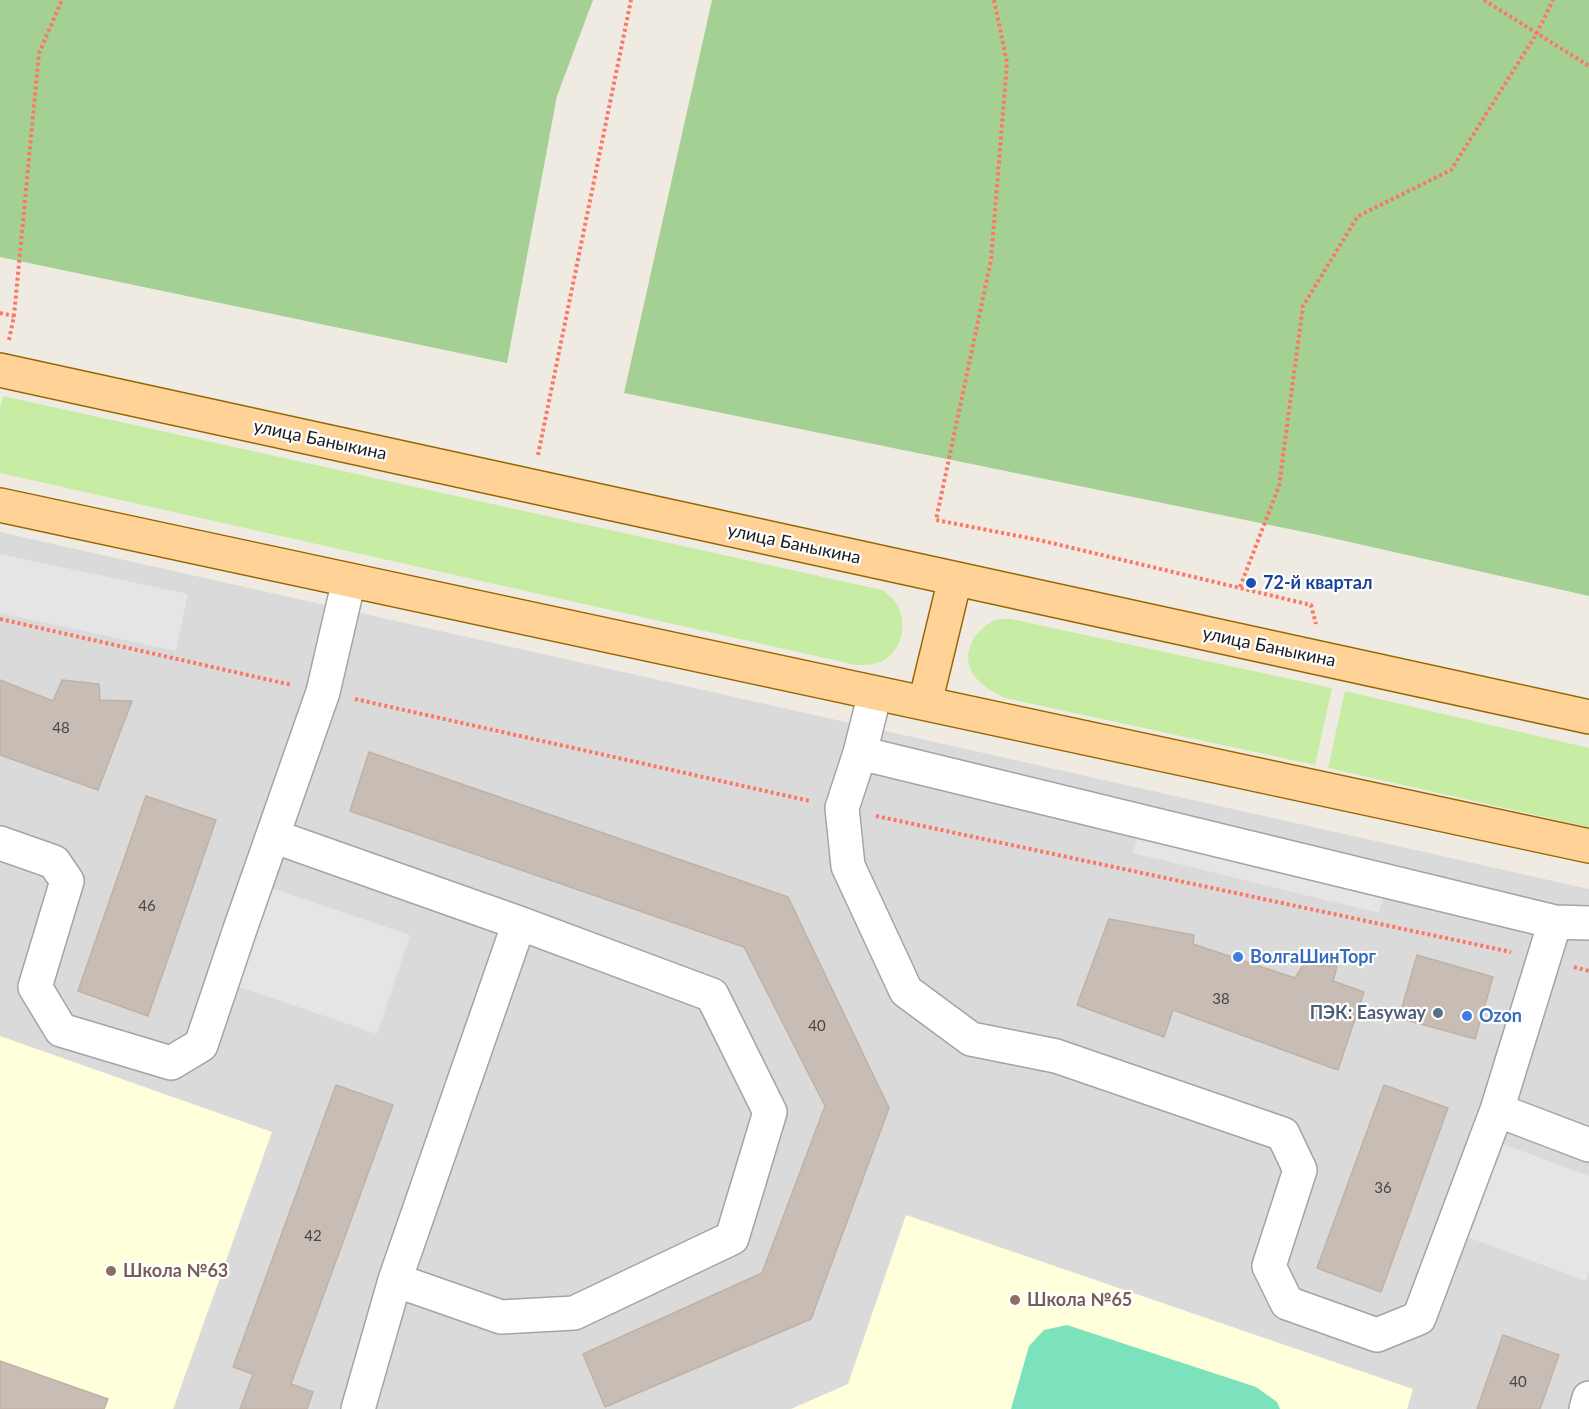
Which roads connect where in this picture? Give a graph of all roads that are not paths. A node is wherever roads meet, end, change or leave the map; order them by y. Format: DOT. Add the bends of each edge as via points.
graph roads {
  1 [pos="0,370"];
  2 [pos="0,505"];
  3 [pos="955,579"];
  4 [pos="349,580"];
  5 [pos="875,693"];
  6 [pos="925,703"];
  7 [pos="1589,717"];
  8 [pos="860,753"];
  9 [pos="273,836"];
  10 [pos="0,843"];
  11 [pos="1589,846"];
  12 [pos="1555,922"];
  13 [pos="519,923"];
  14 [pos="1589,923"];
  15 [pos="1497,1110"];
  16 [pos="1589,1145"];
  17 [pos="395,1280"];
  18 [pos="1589,1398"];
  19 [pos="358,1409"];
  20 [pos="1586,1409"];
  1 -- 3 [label="main road, улица Баныкина"];
  2 -- 4 [label="main road"];
  3 -- 6 [label="main road"];
  3 -- 7 [label="main road, улица Баныкина"];
  4 -- 5 [label="main road"];
  4 -- 9 [label="lane" via="322,692"];
  5 -- 6 [label="main road"];
  5 -- 8 [label="lane"];
  6 -- 11 [label="main road"];
  8 -- 12 [label="lane"];
  8 -- 15 [label="lane" via="842,808 848,866 906,991 971,1039 1056,1056 1283,1134 1300,1170 1269,1266 1287,1303 1377,1335 1419,1318"];
  9 -- 10 [label="lane" via="201,1046 171,1063 61,1030 35,987 67,881 54,862"];
  9 -- 13 [label="lane"];
  12 -- 14 [label="lane"];
  12 -- 15 [label="lane"];
  13 -- 17 [label="lane"];
  13 -- 17 [label="lane" via="712,996 770,1112 732,1238 574,1313 501,1317"];
  15 -- 16 [label="lane"];
  17 -- 19 [label="lane"];
  18 -- 20 [label="lane"];
}
